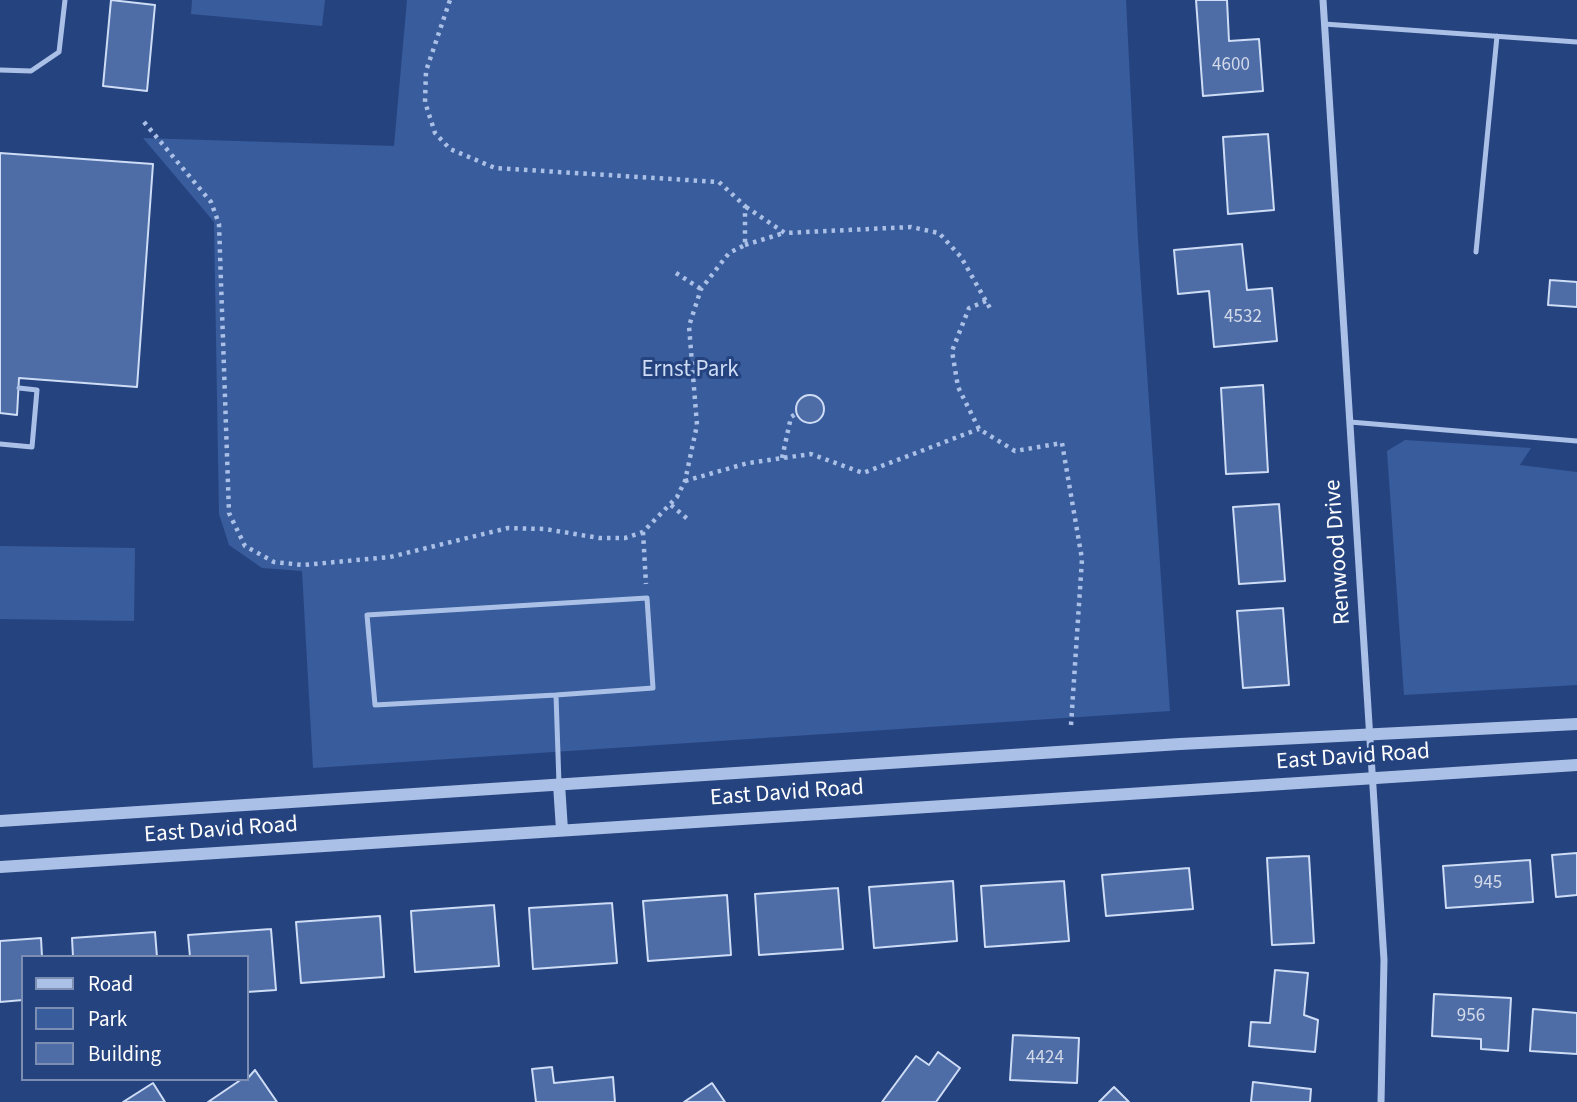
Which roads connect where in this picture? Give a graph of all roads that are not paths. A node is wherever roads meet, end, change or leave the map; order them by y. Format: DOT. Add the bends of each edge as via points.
graph roads {
  1 [pos="65,0"];
  2 [pos="1323,0"];
  3 [pos="1324,24"];
  4 [pos="1497,36"];
  5 [pos="1577,42"];
  6 [pos="0,70"];
  7 [pos="1476,252"];
  8 [pos="19,388"];
  9 [pos="1350,422"];
  10 [pos="1577,441"];
  11 [pos="0,444"];
  12 [pos="556,695"];
  13 [pos="1577,724"];
  14 [pos="1369,735"];
  15 [pos="1577,765"];
  16 [pos="1371,778"];
  17 [pos="559,784"];
  18 [pos="0,821"];
  19 [pos="562,830"];
  20 [pos="0,867"];
  21 [pos="1381,1102"];
  1 -- 6 [label="lane" via="59,52 31,71"];
  2 -- 3 [label="street, Renwood Drive"];
  3 -- 4 [label="lane"];
  3 -- 9 [label="street, Renwood Drive"];
  4 -- 5 [label="lane"];
  4 -- 7 [label="lane"];
  8 -- 11 [label="lane" via="37,390 32,447"];
  9 -- 10 [label="lane"];
  9 -- 14 [label="street, Renwood Drive"];
  12 -- 12 [label="lane" via="375,705 367,615 647,598 653,688"];
  12 -- 17 [label="lane"];
  13 -- 14 [label="street, East David Road"];
  14 -- 16 [label="street, Renwood Drive"];
  14 -- 17 [label="street, East David Road"];
  15 -- 16 [label="street, East David Road"];
  16 -- 19 [label="street, East David Road"];
  16 -- 21 [label="street, Renwood Drive" via="1384,960"];
  17 -- 18 [label="street, East David Road"];
  17 -- 19 [label="street"];
  19 -- 20 [label="street, East David Road"];
}
